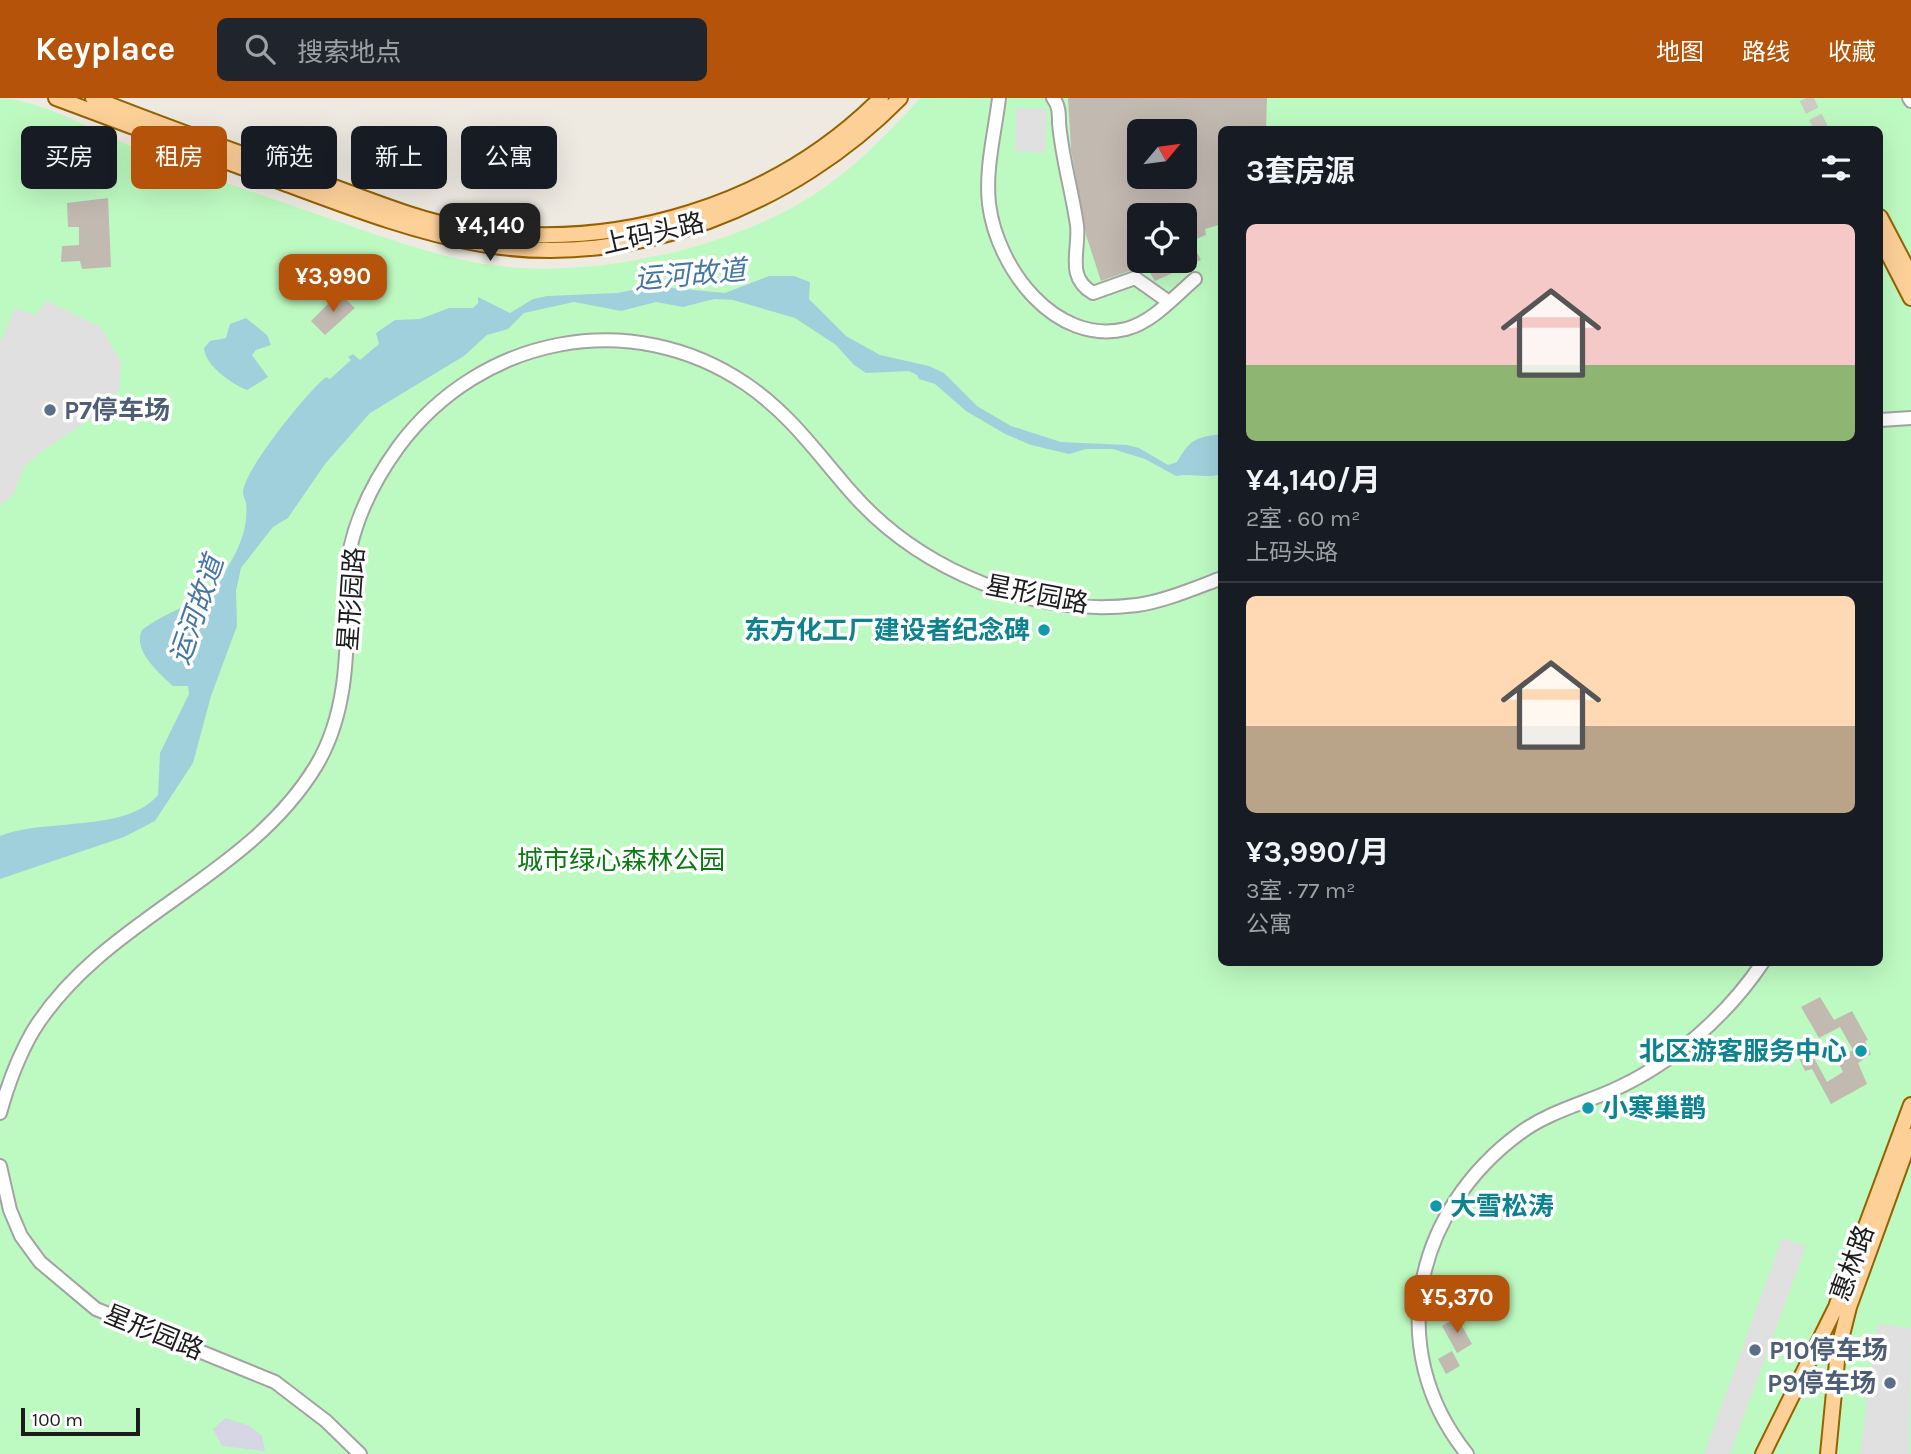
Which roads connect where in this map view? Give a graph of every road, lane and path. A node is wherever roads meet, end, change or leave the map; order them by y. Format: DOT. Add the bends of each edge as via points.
graph roads {
  1 [pos="56,98"];
  2 [pos="93,98"];
  3 [pos="881,98"];
  4 [pos="900,98"];
  5 [pos="999,98"];
  6 [pos="1053,98"];
  7 [pos="419,224"];
  8 [pos="1883,224"];
  9 [pos="508,240"];
  10 [pos="1883,242"];
  11 [pos="1906,274"];
  12 [pos="1195,279"];
  13 [pos="1911,298"];
  14 [pos="1169,302"];
  15 [pos="1911,418"];
  16 [pos="1883,420"];
  17 [pos="1218,579"];
  18 [pos="1760,966"];
  19 [pos="1911,1105"];
  20 [pos="0,1113"];
  21 [pos="1911,1136"];
  22 [pos="0,1166"];
  23 [pos="360,1454"];
  24 [pos="1466,1454"];
  25 [pos="1763,1454"];
  26 [pos="1828,1454"];
  1 -- 7 [label="main road, 上码头路"];
  2 -- 7 [label="main road, 上码头路"];
  3 -- 9 [label="main road, 上码头路" via="787,171 719,204 597,232"];
  4 -- 9 [label="main road, 上码头路" via="834,156 796,182 692,227 610,245"];
  5 -- 14 [label="street" via="989,204 996,237 1032,294 1076,327 1102,333 1129,328"];
  6 -- 14 [label="street" via="1077,227 1074,269 1082,287 1093,293 1135,278"];
  7 -- 9 [label="main road, 上码头路" via="467,228"];
  8 -- 11 [label="main road"];
  10 -- 11 [label="main road"];
  11 -- 13 [label="main road"];
  12 -- 14 [label="street"];
  15 -- 16 [label="street"];
  17 -- 20 [label="street, 星形园路" via="1140,605 1113,606 1029,598 970,580 909,546 852,494 790,419 719,368 663,348 599,339 512,358 449,392 399,446 368,496 350,551 346,659 338,718 317,764 288,806 251,844 98,958 59,998 34,1029 16,1064"];
  18 -- 24 [label="street" via="1739,998 1660,1065 1523,1131 1479,1168 1460,1192 1427,1254 1417,1314 1429,1382"];
  19 -- 25 [label="main road, 惠林路" via="1836,1307"];
  21 -- 26 [label="main road, 惠林路" via="1849,1307 1838,1351"];
  22 -- 23 [label="street, 星形园路" via="9,1210 21,1236 40,1262 96,1309 275,1382"];
}
